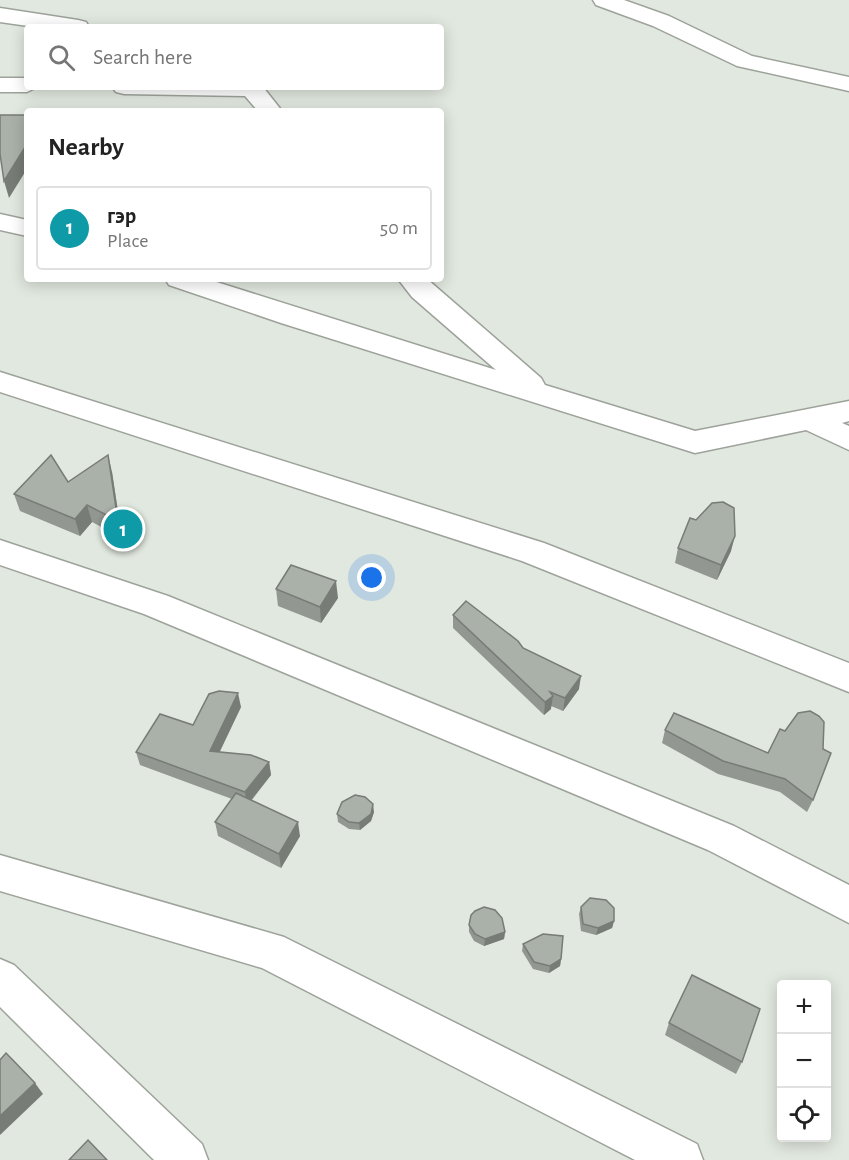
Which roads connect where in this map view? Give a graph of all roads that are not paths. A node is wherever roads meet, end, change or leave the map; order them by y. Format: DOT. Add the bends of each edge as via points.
graph roads {
  1 [pos="604,0"];
  2 [pos="0,15"];
  3 [pos="58,24"];
  4 [pos="849,84"];
  5 [pos="0,85"];
  6 [pos="24,85"];
  7 [pos="251,90"];
  8 [pos="267,108"];
  9 [pos="0,222"];
  10 [pos="24,227"];
  11 [pos="187,282"];
  12 [pos="414,282"];
  13 [pos="0,382"];
  14 [pos="541,394"];
  15 [pos="849,411"];
  16 [pos="809,419"];
  17 [pos="849,439"];
  18 [pos="0,552"];
  19 [pos="849,678"];
  20 [pos="0,873"];
  21 [pos="849,905"];
  22 [pos="0,979"];
  23 [pos="186,1160"];
  24 [pos="681,1160"];
  1 -- 4 [label="street" via="661,21 746,61"];
  2 -- 3 [label="street"];
  5 -- 6 [label="street"];
  7 -- 8 [label="street"];
  9 -- 10 [label="street"];
  11 -- 14 [label="street"];
  12 -- 14 [label="street"];
  13 -- 19 [label="street" via="533,552"];
  14 -- 16 [label="street" via="695,442"];
  15 -- 16 [label="street"];
  16 -- 17 [label="street"];
  18 -- 21 [label="street" via="156,605 721,838"];
  20 -- 24 [label="street" via="270,951"];
  22 -- 23 [label="street"];
}
